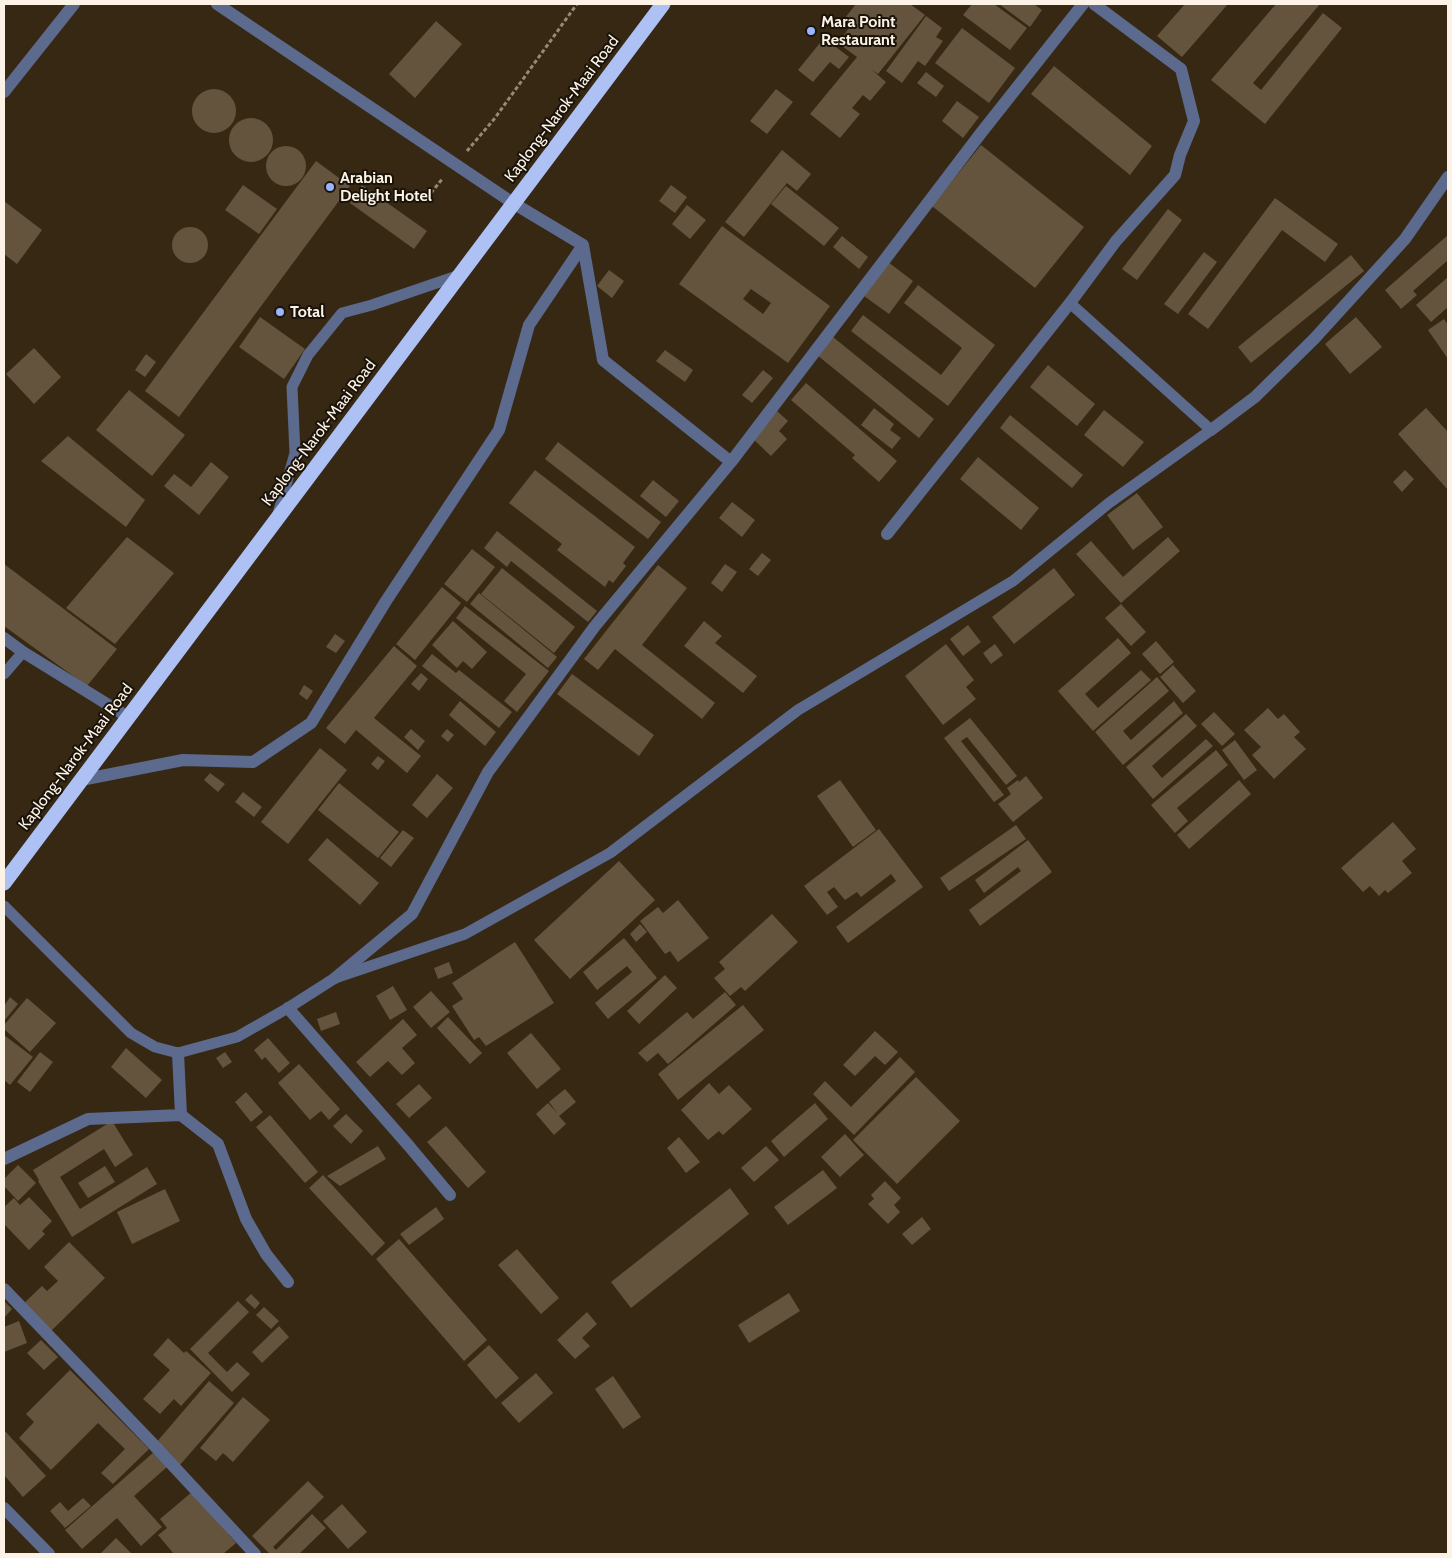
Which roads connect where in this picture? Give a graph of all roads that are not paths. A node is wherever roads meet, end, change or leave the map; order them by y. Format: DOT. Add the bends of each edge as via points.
graph roads {
  1 [pos="74,4"];
  2 [pos="217,4"];
  3 [pos="663,4"];
  4 [pos="1083,4"];
  5 [pos="1094,4"];
  6 [pos="4,92"];
  7 [pos="1448,177"];
  8 [pos="513,203"];
  9 [pos="584,245"];
  10 [pos="460,275"];
  11 [pos="1070,303"];
  12 [pos="1211,430"];
  13 [pos="731,462"];
  14 [pos="277,518"];
  15 [pos="887,534"];
  16 [pos="4,638"];
  17 [pos="23,652"];
  18 [pos="4,674"];
  19 [pos="128,717"];
  20 [pos="81,780"];
  21 [pos="4,883"];
  22 [pos="4,906"];
  23 [pos="335,978"];
  24 [pos="288,1008"];
  25 [pos="178,1053"];
  26 [pos="181,1115"];
  27 [pos="4,1159"];
  28 [pos="450,1196"];
  29 [pos="288,1282"];
  30 [pos="4,1289"];
  31 [pos="4,1508"];
  32 [pos="49,1554"];
  33 [pos="255,1554"];
  1 -- 6 [label="street"];
  2 -- 8 [label="street"];
  3 -- 8 [label="highway, Kaplong-Narok-Maai Road"];
  4 -- 13 [label="street" via="975,140"];
  5 -- 11 [label="street" via="1181,69 1194,121 1175,175 1116,242"];
  7 -- 12 [label="street" via="1405,239 1314,339 1255,397"];
  8 -- 9 [label="street"];
  8 -- 10 [label="highway, Kaplong-Narok-Maai Road"];
  9 -- 13 [label="street" via="602,360"];
  9 -- 20 [label="street" via="529,325 499,430 386,601 311,723 252,762 183,760"];
  10 -- 14 [label="highway, Kaplong-Narok-Maai Road"];
  10 -- 14 [label="lane" via="342,313 308,355 292,387 295,453"];
  11 -- 12 [label="lane"];
  11 -- 15 [label="street"];
  12 -- 23 [label="lane" via="1109,502 1013,581 798,710 610,853 465,934"];
  13 -- 23 [label="street" via="595,626 488,772 412,914"];
  14 -- 19 [label="highway, Kaplong-Narok-Maai Road"];
  16 -- 17 [label="street"];
  17 -- 18 [label="lane"];
  17 -- 19 [label="street"];
  19 -- 20 [label="highway, Kaplong-Narok-Maai Road"];
  20 -- 21 [label="highway, Kaplong-Narok-Maai Road"];
  22 -- 25 [label="lane" via="131,1033 155,1047"];
  23 -- 24 [label="lane"];
  24 -- 25 [label="lane" via="237,1037"];
  24 -- 28 [label="street"];
  25 -- 26 [label="street"];
  26 -- 27 [label="street" via="88,1119"];
  26 -- 29 [label="street" via="218,1144 246,1219 266,1254"];
  30 -- 33 [label="street"];
  31 -- 32 [label="street"];
}
